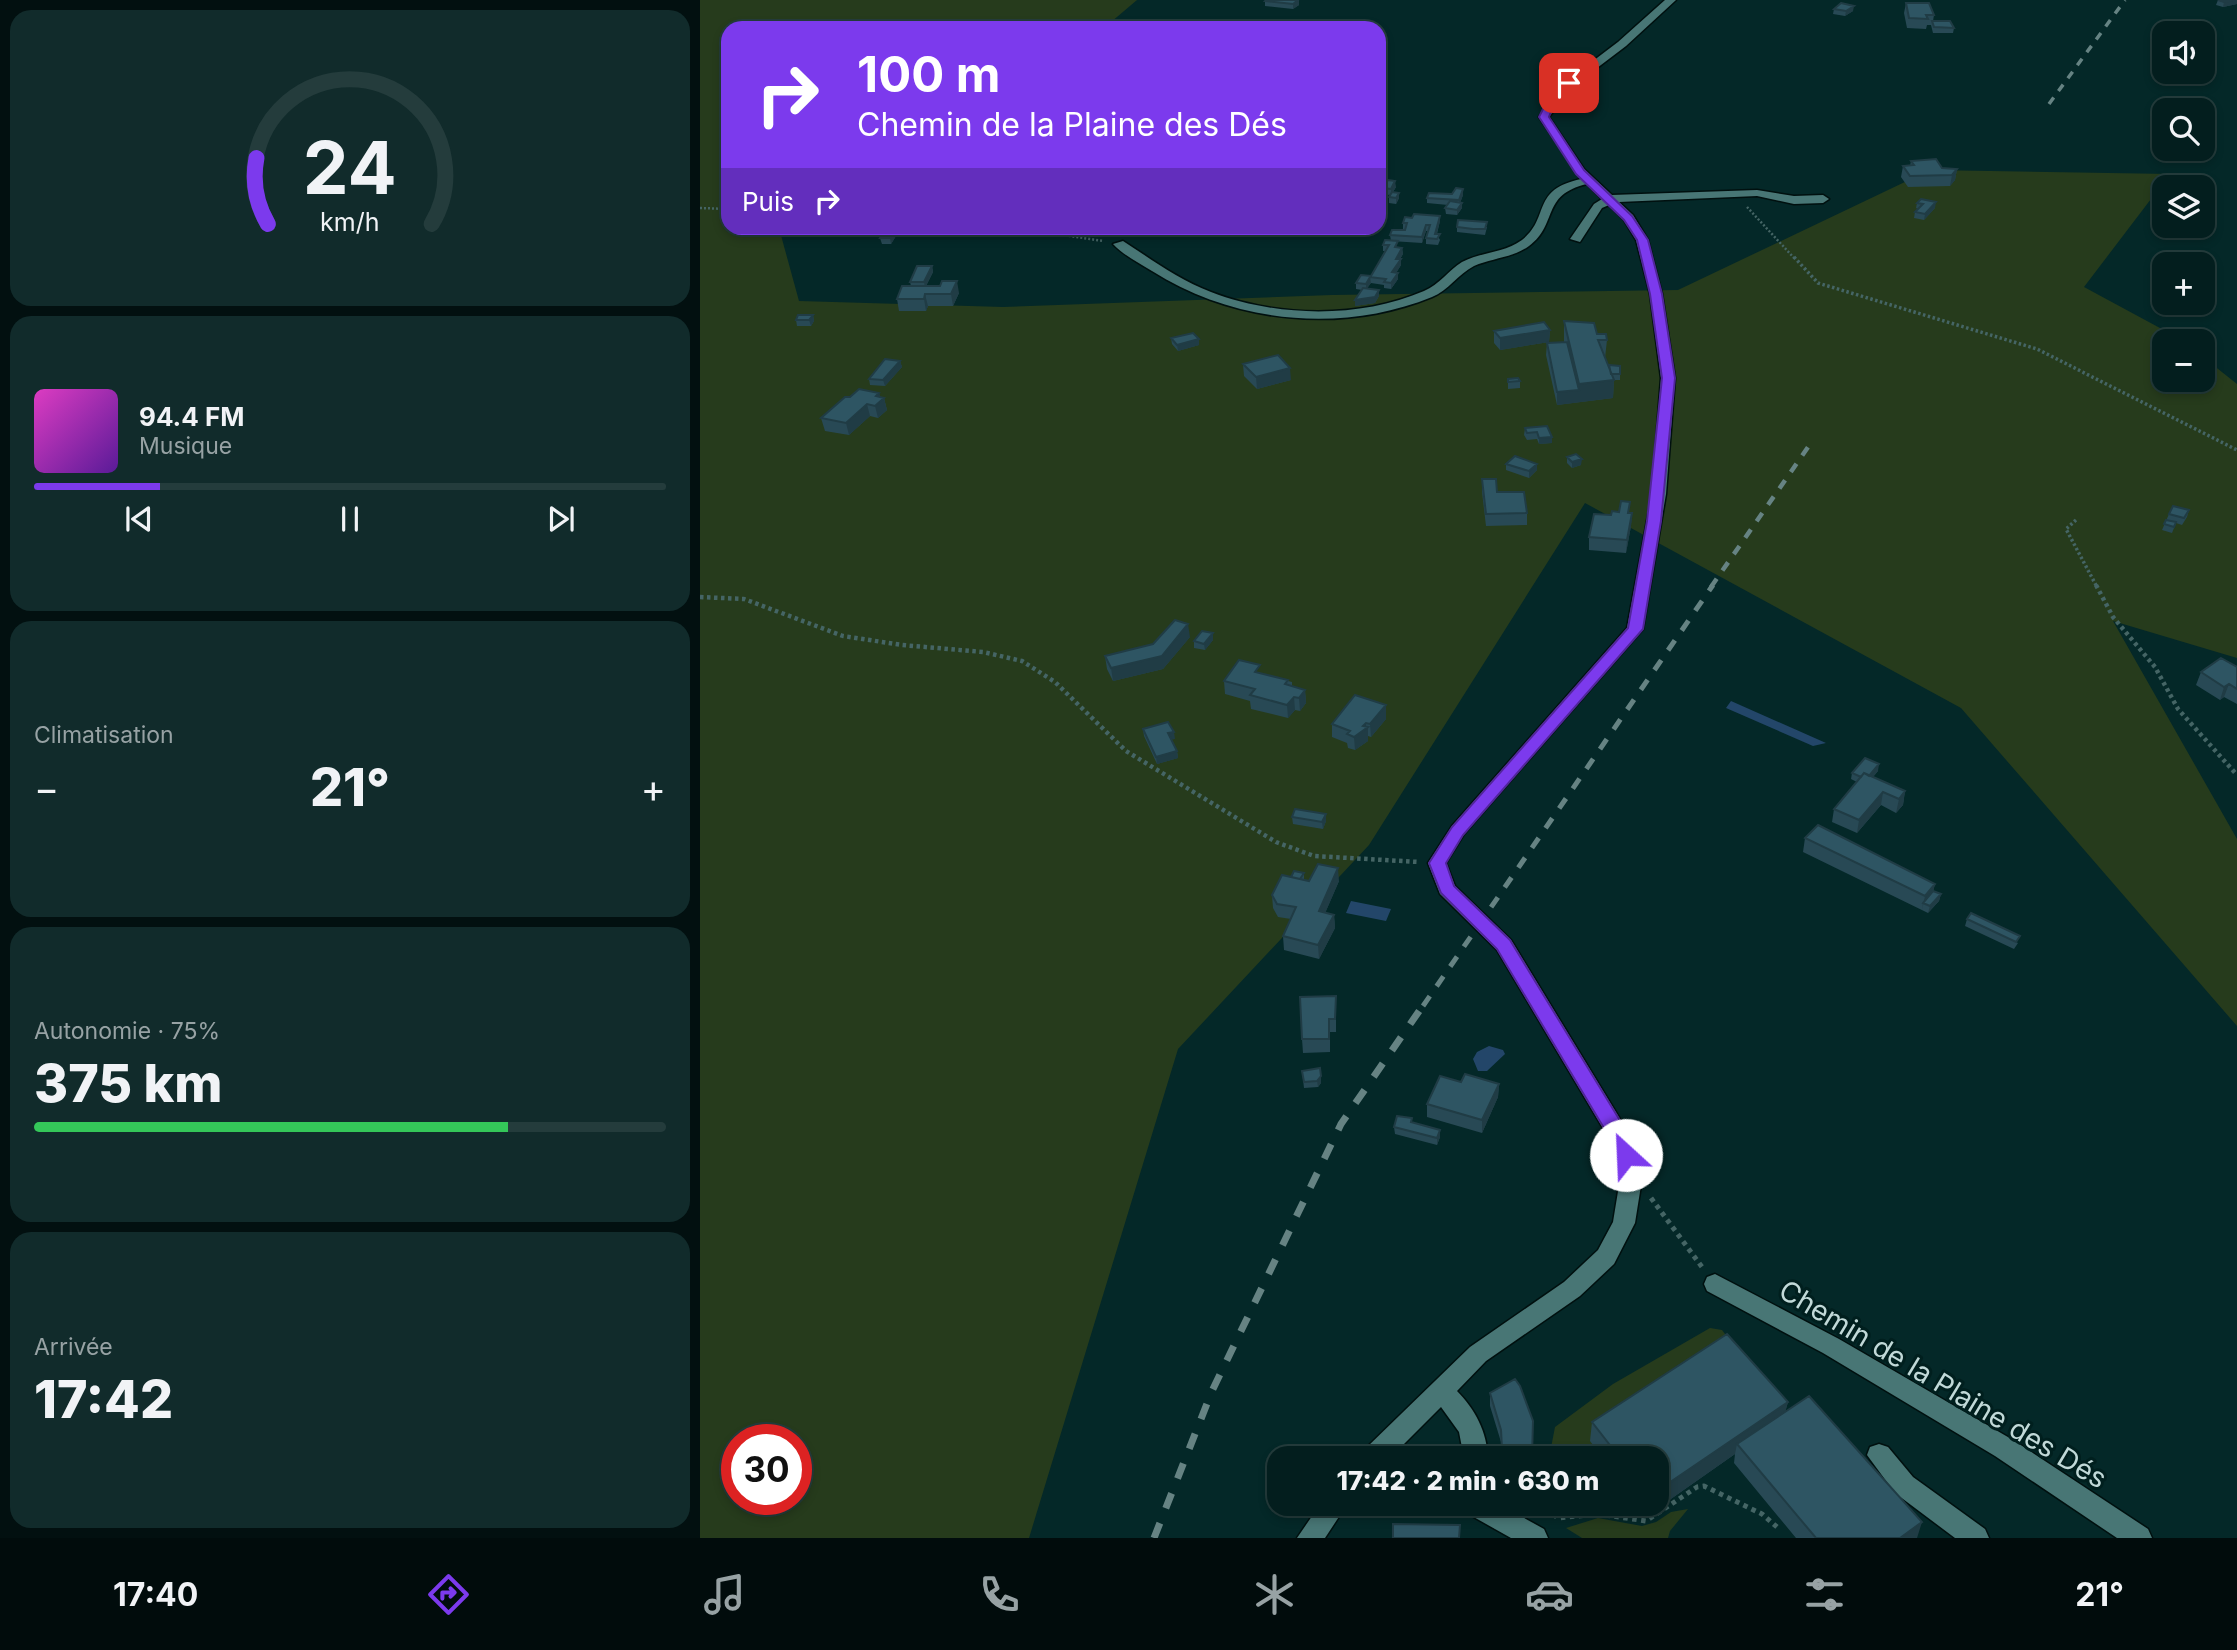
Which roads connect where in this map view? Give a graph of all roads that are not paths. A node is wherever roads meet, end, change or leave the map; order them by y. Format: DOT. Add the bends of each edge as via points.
graph roads {
  1 [pos="1671,0"];
  2 [pos="1590,180"];
  3 [pos="1611,199"];
  4 [pos="1823,200"];
  5 [pos="1576,239"];
  6 [pos="1119,244"];
  7 [pos="1715,1284"];
  8 [pos="1440,1391"];
  9 [pos="1385,1446"];
  10 [pos="1475,1446"];
  11 [pos="1879,1455"];
  12 [pos="1326,1516"];
  13 [pos="1495,1516"];
  14 [pos="1962,1535"];
  15 [pos="1310,1538"];
  16 [pos="1535,1538"];
  17 [pos="2138,1538"];
  1 -- 2 [label="street" via="1551,101 1544,117"];
  2 -- 3 [label="street"];
  2 -- 6 [label="street" via="1555,193 1537,234 1517,248 1468,265 1432,293 1353,312 1296,315 1230,302 1204,294"];
  3 -- 4 [label="street" via="1757,193 1794,201"];
  3 -- 5 [label="street" via="1598,206"];
  3 -- 8 [label="street" via="1642,240 1656,294 1668,378 1658,494 1635,629 1458,831 1437,863 1447,889 1504,945 1620,1138 1632,1173 1624,1223 1606,1257 1572,1289 1479,1353"];
  7 -- 17 [label="street, Chemin de la Plaine des Dés" via="2004,1448"];
  8 -- 9 [label="street"];
  8 -- 10 [label="street" via="1460,1408"];
  11 -- 14 [label="street" via="1904,1485"];
  12 -- 15 [label="street"];
  13 -- 16 [label="street"];
}
